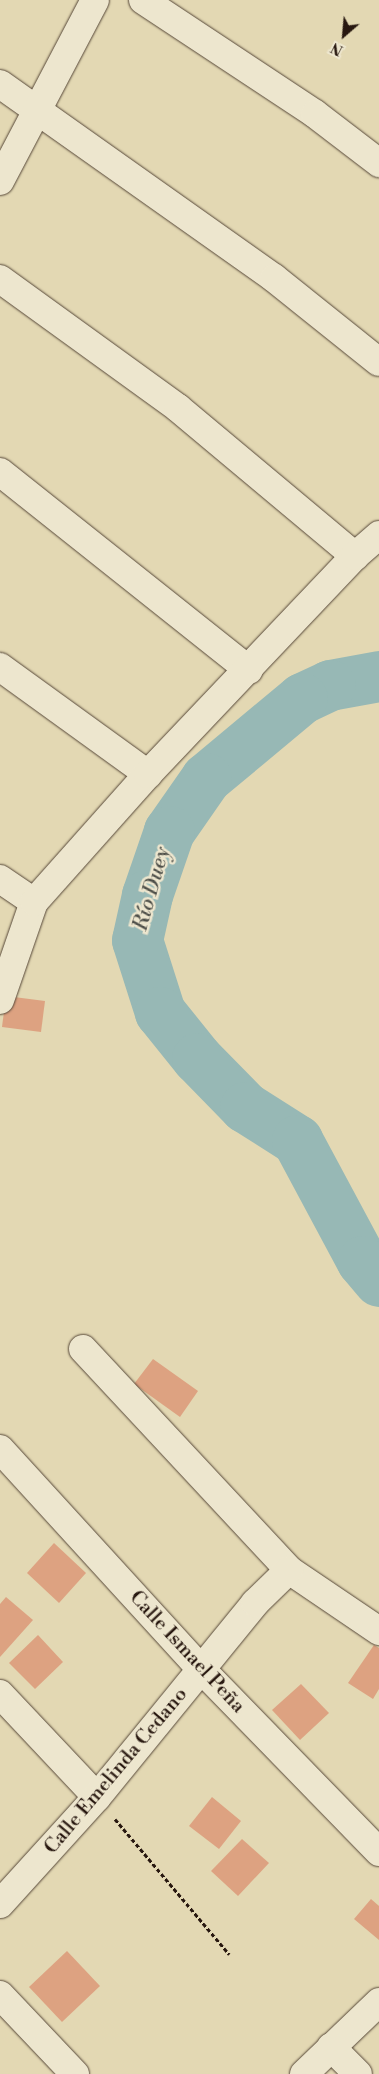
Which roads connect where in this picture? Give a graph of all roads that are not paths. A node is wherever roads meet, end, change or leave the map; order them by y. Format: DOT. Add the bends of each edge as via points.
graph roads {
  1 [pos="95,0"];
  2 [pos="143,0"];
  3 [pos="0,84"];
  4 [pos="37,111"];
  5 [pos="379,163"];
  6 [pos="0,181"];
  7 [pos="0,279"];
  8 [pos="379,362"];
  9 [pos="0,472"];
  10 [pos="379,535"];
  11 [pos="355,556"];
  12 [pos="0,667"];
  13 [pos="249,670"];
  14 [pos="148,774"];
  15 [pos="0,880"];
  16 [pos="34,902"];
  17 [pos="0,1000"];
  18 [pos="83,1349"];
  19 [pos="0,1448"];
  20 [pos="289,1570"];
  21 [pos="379,1631"];
  22 [pos="202,1670"];
  23 [pos="0,1694"];
  24 [pos="97,1797"];
  25 [pos="379,1852"];
  26 [pos="0,1904"];
  27 [pos="0,1995"];
  28 [pos="379,2002"];
  29 [pos="331,2047"];
  30 [pos="75,2074"];
  31 [pos="304,2074"];
  32 [pos="358,2074"];
  1 -- 4 [label="street"];
  2 -- 5 [label="street" via="315,114"];
  3 -- 4 [label="street"];
  4 -- 6 [label="street"];
  4 -- 8 [label="street" via="274,278"];
  7 -- 11 [label="street" via="178,408"];
  9 -- 13 [label="street"];
  10 -- 11 [label="street"];
  11 -- 13 [label="street"];
  12 -- 14 [label="street"];
  13 -- 14 [label="street"];
  14 -- 16 [label="street"];
  15 -- 16 [label="street"];
  16 -- 17 [label="street"];
  18 -- 20 [label="street"];
  19 -- 22 [label="street, Calle Ismael Peña"];
  20 -- 21 [label="street"];
  20 -- 22 [label="street, Calle Emelinda Cedano" via="255,1603"];
  22 -- 24 [label="street, Calle Emelinda Cedano"];
  22 -- 25 [label="street, Calle Ismael Peña"];
  23 -- 24 [label="street"];
  24 -- 26 [label="street, Calle Emelinda Cedano"];
  27 -- 30 [label="street"];
  28 -- 29 [label="street"];
  29 -- 31 [label="street"];
  29 -- 32 [label="street"];
}
